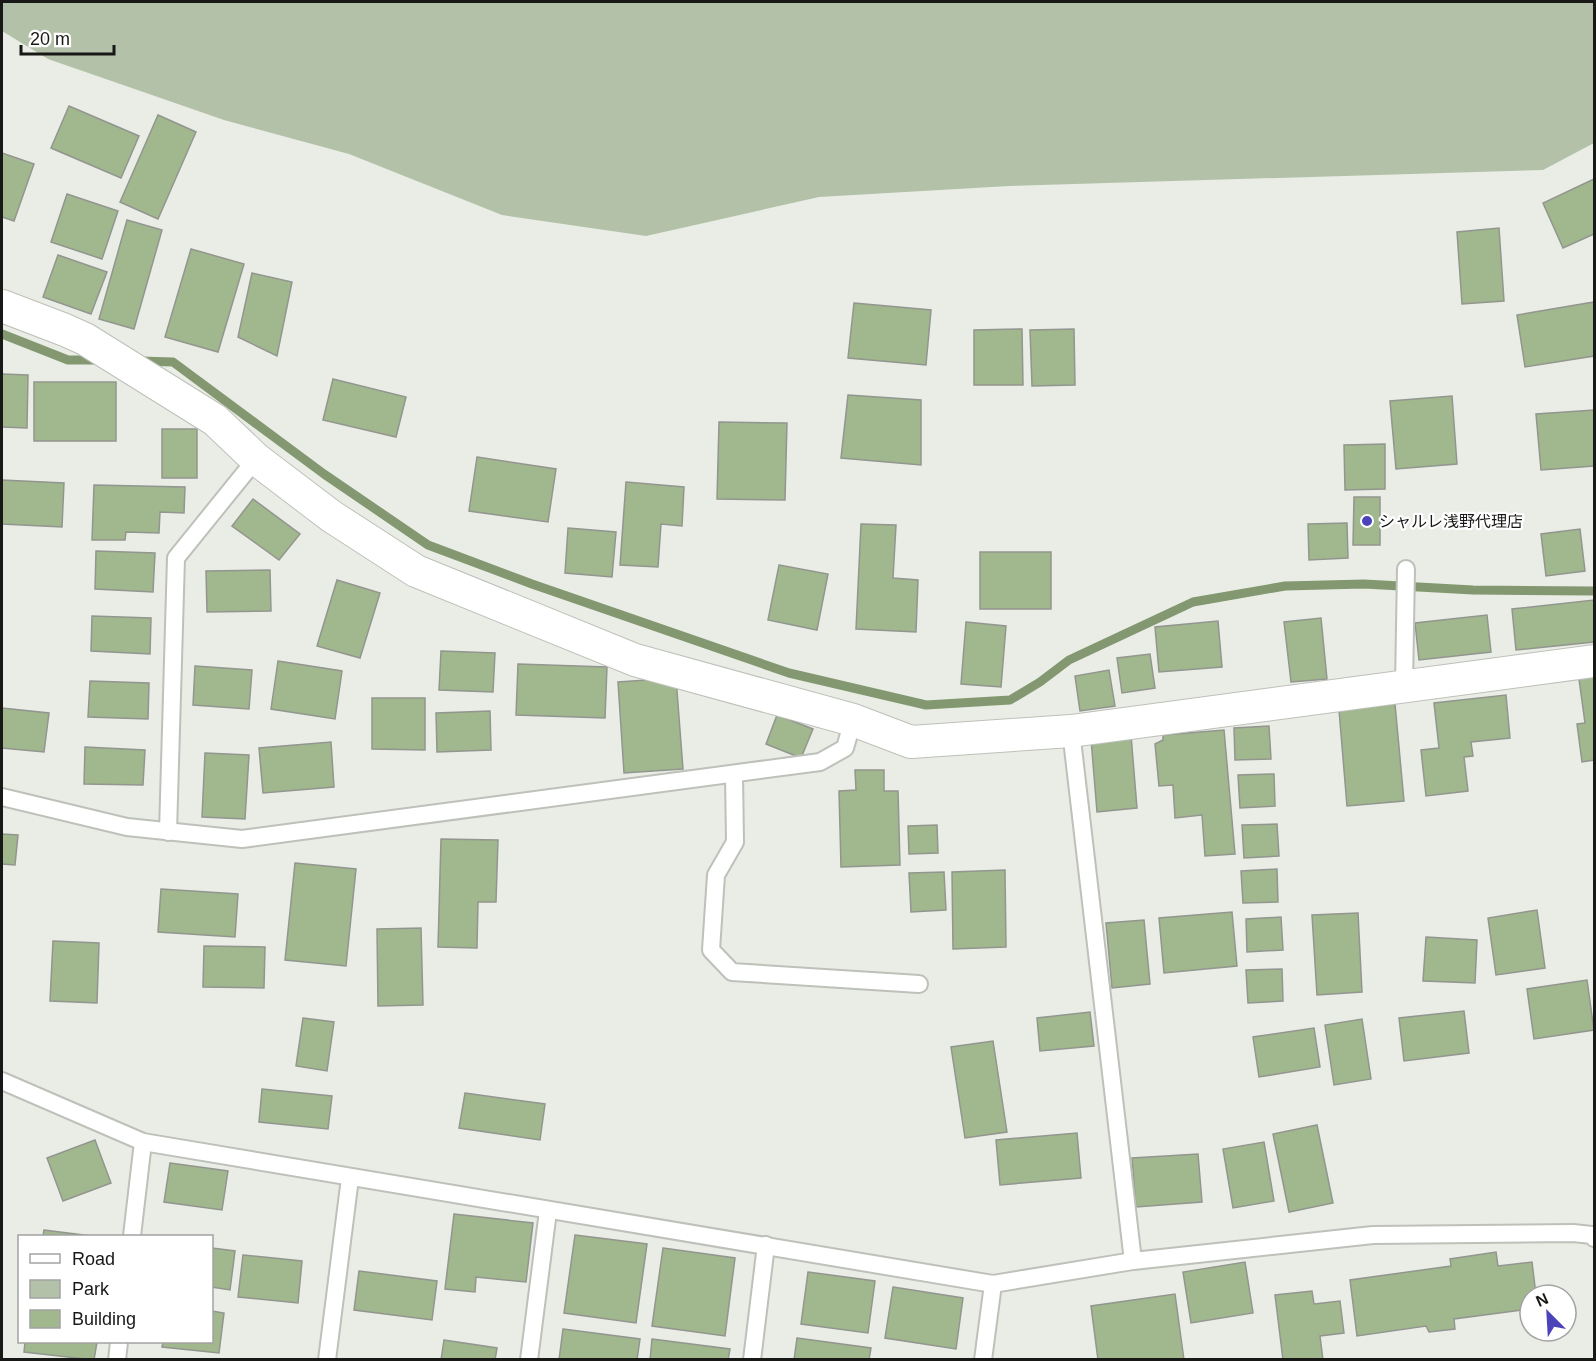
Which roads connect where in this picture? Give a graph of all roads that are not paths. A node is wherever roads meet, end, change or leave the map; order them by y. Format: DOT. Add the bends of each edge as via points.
graph roads {
  1 [pos="2,306"];
  2 [pos="256,459"];
  3 [pos="1406,569"];
  4 [pos="1594,662"];
  5 [pos="1404,685"];
  6 [pos="853,720"];
  7 [pos="1071,730"];
  8 [pos="734,774"];
  9 [pos="2,797"];
  10 [pos="168,832"];
  11 [pos="919,984"];
  12 [pos="2,1081"];
  13 [pos="143,1142"];
  14 [pos="350,1178"];
  15 [pos="548,1211"];
  16 [pos="132,1235"];
  17 [pos="1594,1238"];
  18 [pos="766,1245"];
  19 [pos="1133,1261"];
  20 [pos="993,1284"];
  21 [pos="119,1343"];
  22 [pos="117,1359"];
  23 [pos="327,1359"];
  24 [pos="530,1359"];
  25 [pos="752,1359"];
  26 [pos="983,1359"];
  1 -- 2 [label="street" via="85,339 215,420"];
  2 -- 6 [label="street" via="332,516 416,571 635,660"];
  2 -- 10 [label="lane" via="176,558"];
  3 -- 5 [label="lane"];
  4 -- 5 [label="street"];
  5 -- 7 [label="street"];
  6 -- 7 [label="street" via="911,741"];
  6 -- 8 [label="lane" via="845,748 820,762"];
  7 -- 19 [label="lane"];
  8 -- 10 [label="lane" via="242,839"];
  8 -- 11 [label="lane" via="735,842 716,875 711,950 732,972"];
  9 -- 10 [label="lane"];
  12 -- 13 [label="lane"];
  13 -- 14 [label="lane"];
  13 -- 16 [label="lane"];
  14 -- 15 [label="lane"];
  14 -- 23 [label="lane"];
  15 -- 18 [label="lane"];
  15 -- 24 [label="lane"];
  17 -- 19 [label="lane" via="1573,1233 1372,1235"];
  18 -- 20 [label="lane"];
  18 -- 25 [label="lane"];
  19 -- 20 [label="lane"];
  20 -- 26 [label="lane"];
  21 -- 22 [label="lane"];
}
